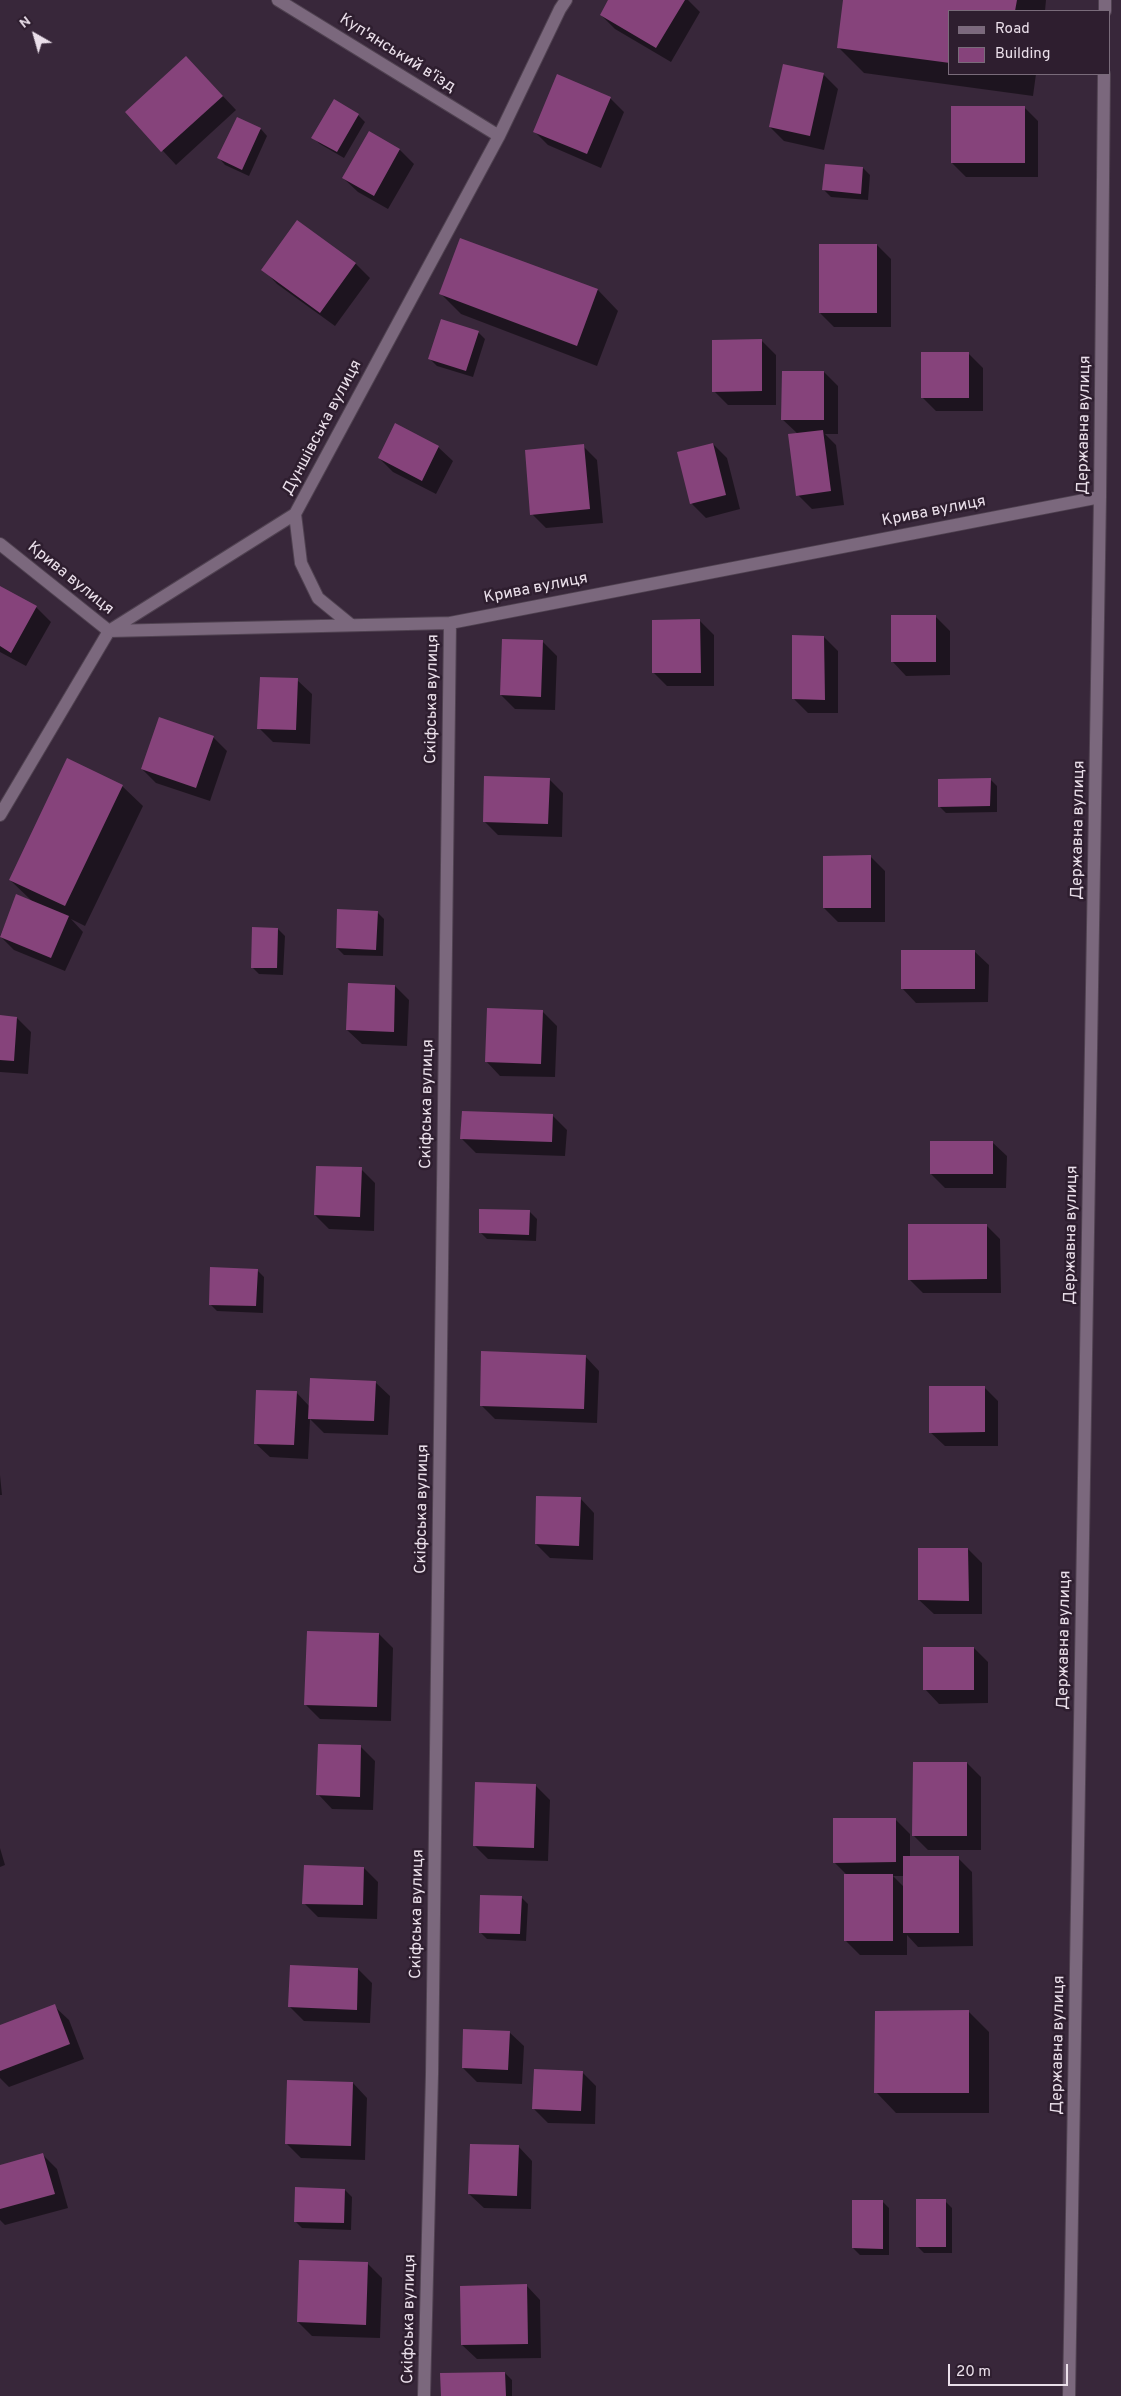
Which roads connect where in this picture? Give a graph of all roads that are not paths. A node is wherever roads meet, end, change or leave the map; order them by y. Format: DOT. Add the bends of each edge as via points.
graph roads {
  1 [pos="278,0"];
  2 [pos="566,0"];
  3 [pos="1104,75"];
  4 [pos="500,136"];
  5 [pos="1100,497"];
  6 [pos="295,514"];
  7 [pos="0,544"];
  8 [pos="450,623"];
  9 [pos="351,625"];
  10 [pos="109,631"];
  11 [pos="0,815"];
  12 [pos="424,2396"];
  13 [pos="1069,2396"];
  1 -- 4 [label="street, Куп'янський в'їзд"];
  2 -- 4 [label="street, Дуншівська вулиця"];
  3 -- 5 [label="street, Державна вулиця"];
  4 -- 6 [label="street, Дуншівська вулиця"];
  5 -- 8 [label="street, Крива вулиця"];
  5 -- 13 [label="street, Державна вулиця"];
  6 -- 9 [label="street" via="301,563 318,598"];
  6 -- 10 [label="street, Дуншівська вулиця"];
  7 -- 10 [label="street, Крива вулиця"];
  8 -- 9 [label="street, Крива вулиця"];
  8 -- 12 [label="street, Скіфська вулиця" via="432,2074"];
  9 -- 10 [label="street, Крива вулиця"];
  10 -- 11 [label="street, Дуншівська вулиця"];
}
